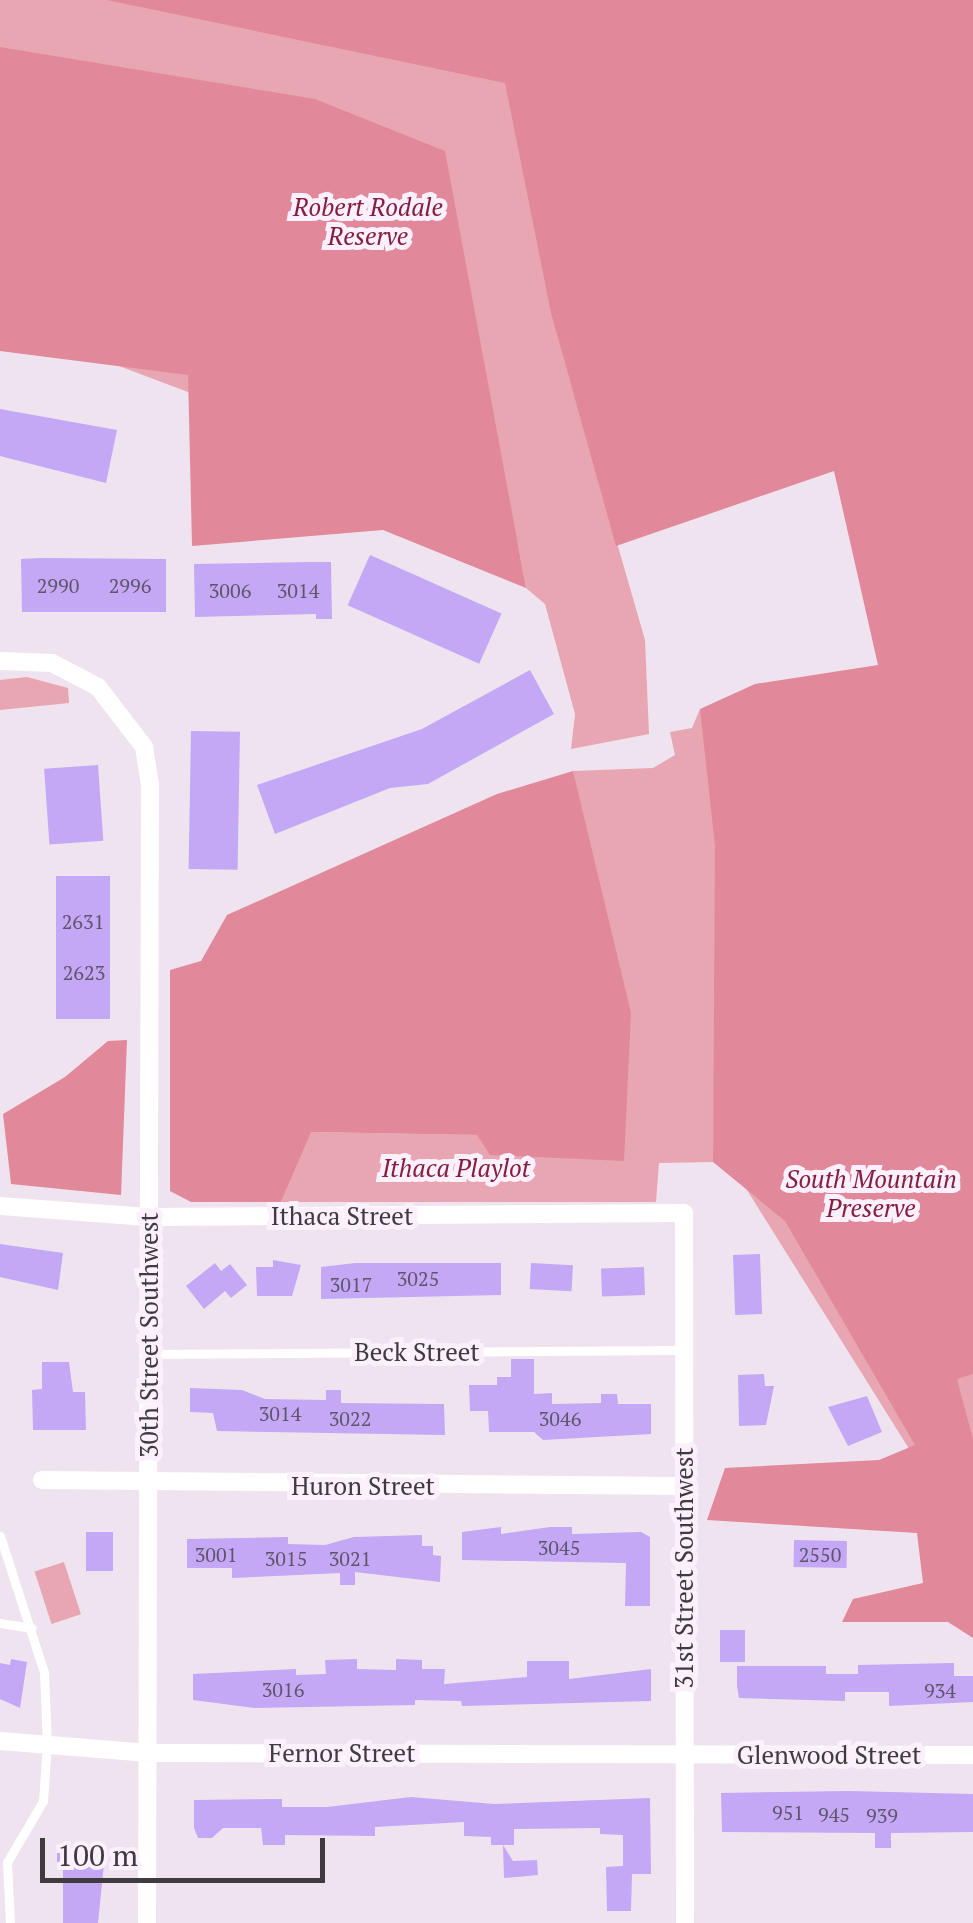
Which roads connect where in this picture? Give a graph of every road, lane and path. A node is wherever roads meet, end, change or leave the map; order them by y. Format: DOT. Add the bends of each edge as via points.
graph roads {
  1 [pos="0,661"];
  2 [pos="0,1206"];
  3 [pos="684,1213"];
  4 [pos="148,1216"];
  5 [pos="684,1350"];
  6 [pos="150,1354"];
  7 [pos="42,1480"];
  8 [pos="149,1484"];
  9 [pos="684,1486"];
  10 [pos="0,1536"];
  11 [pos="0,1623"];
  12 [pos="32,1628"];
  13 [pos="0,1741"];
  14 [pos="47,1744"];
  15 [pos="148,1753"];
  16 [pos="973,1755"];
  17 [pos="684,1756"];
  18 [pos="2,1881"];
  19 [pos="10,1923"];
  20 [pos="148,1923"];
  21 [pos="685,1923"];
  1 -- 4 [label="street, 30th Street Southwest" via="52,663 82,675 122,711 144,747"];
  2 -- 4 [label="street, Ithaca Street"];
  3 -- 4 [label="street, Ithaca Street"];
  3 -- 5 [label="street, 31st Street Southwest"];
  4 -- 6 [label="street, 30th Street Southwest"];
  5 -- 6 [label="lane, Beck Street"];
  5 -- 9 [label="street, 31st Street Southwest"];
  6 -- 8 [label="street, 30th Street Southwest"];
  7 -- 8 [label="street, Huron Street"];
  8 -- 9 [label="street, Huron Street"];
  8 -- 15 [label="street, 30th Street Southwest"];
  9 -- 17 [label="street, 31st Street Southwest"];
  10 -- 12 [label="lane"];
  11 -- 12 [label="lane"];
  12 -- 14 [label="lane" via="44,1672"];
  13 -- 14 [label="street, Fernor Street"];
  14 -- 15 [label="street, Fernor Street"];
  14 -- 18 [label="lane" via="43,1801"];
  15 -- 17 [label="street, Fernor Street"];
  15 -- 20 [label="street, 30th Street Southwest"];
  16 -- 17 [label="street, Glenwood Street"];
  17 -- 21 [label="street, 31st Street Southwest"];
  18 -- 19 [label="lane"];
}
